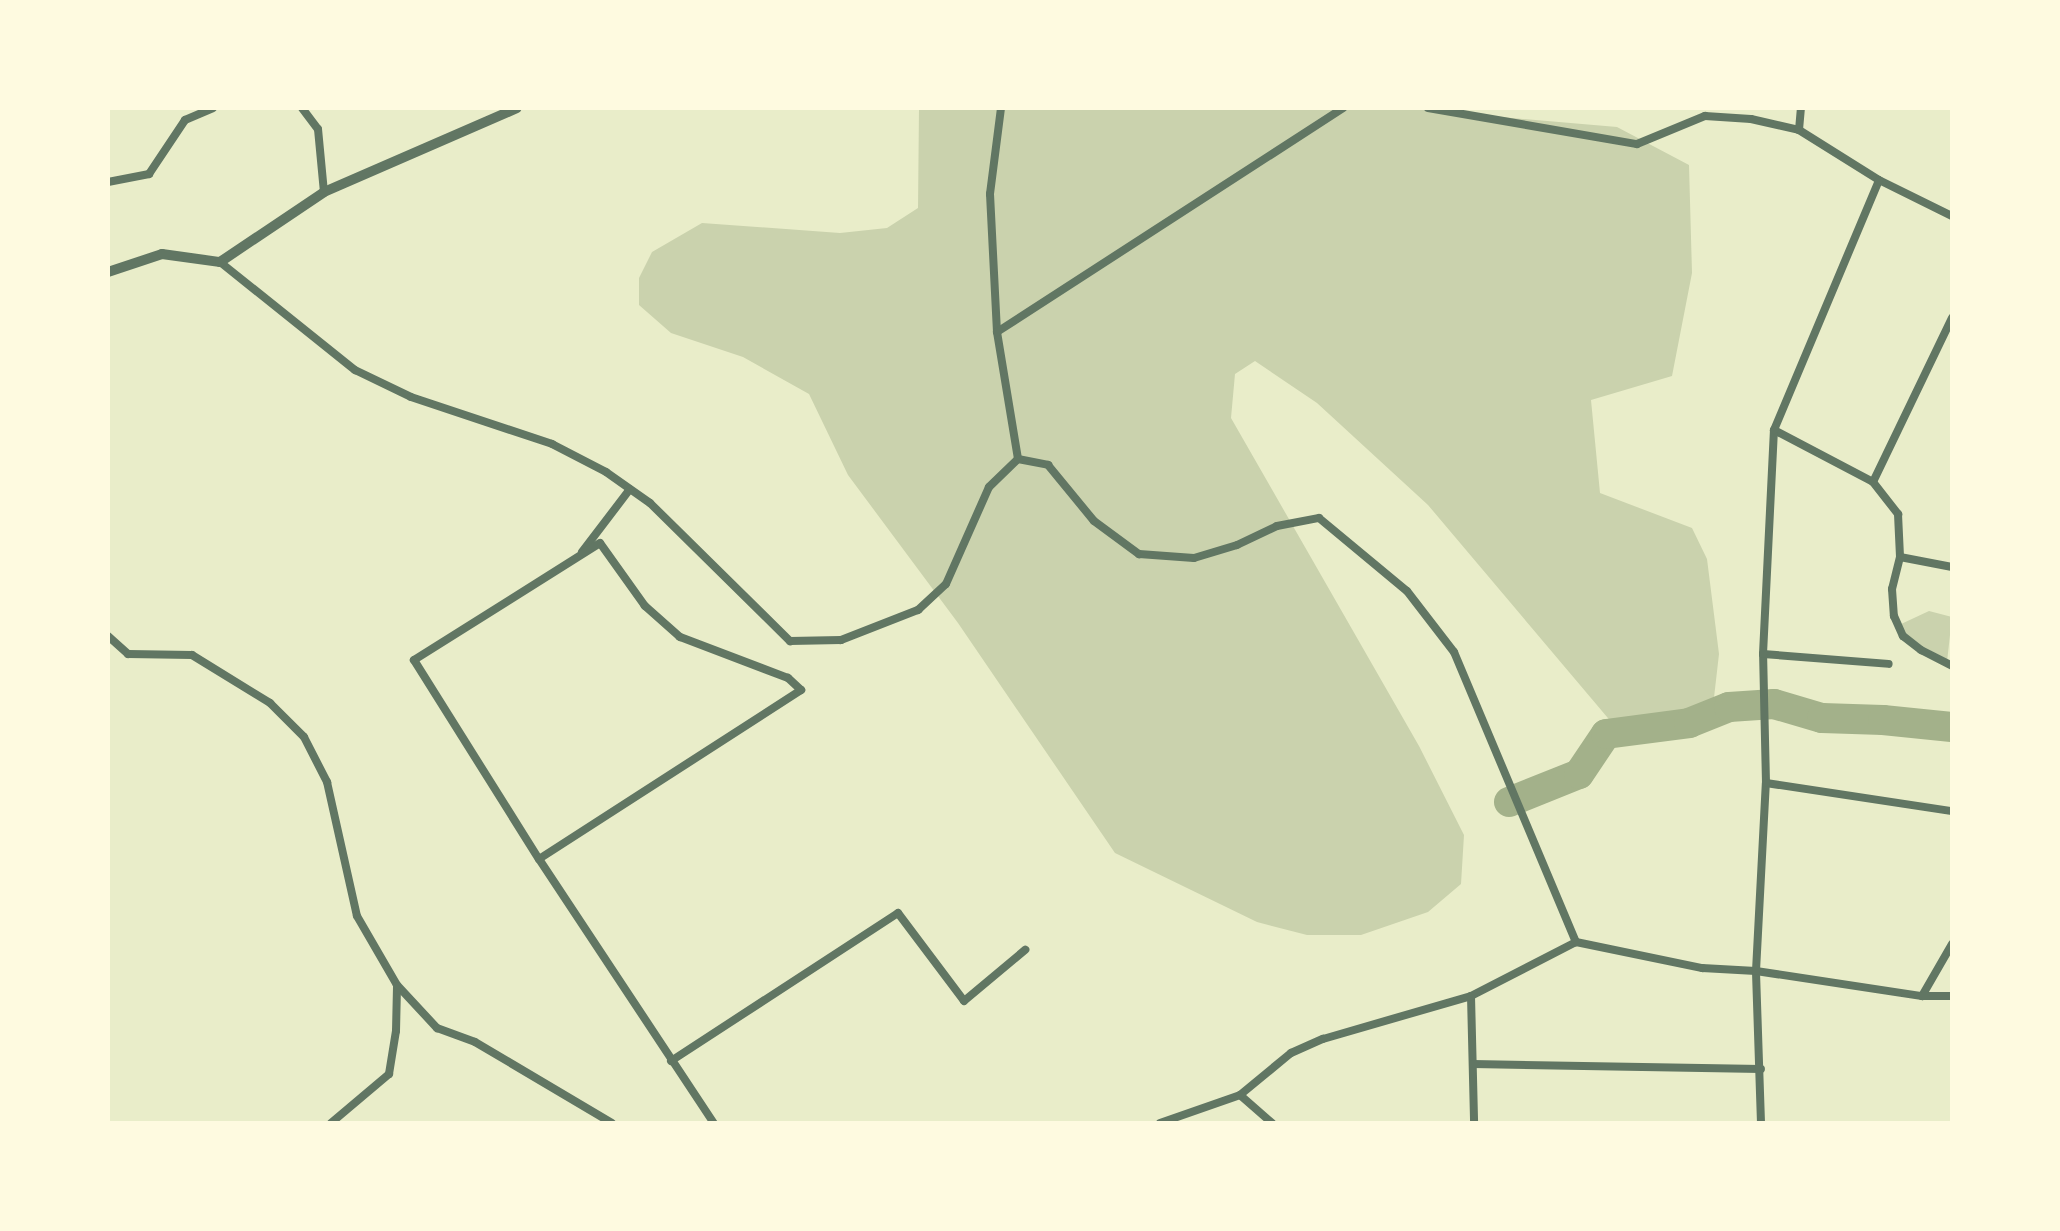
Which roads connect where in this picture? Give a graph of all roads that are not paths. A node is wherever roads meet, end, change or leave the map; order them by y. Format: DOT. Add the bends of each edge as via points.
graph roads {
  1 [pos="213,108"];
  2 [pos="302,108"];
  3 [pos="517,108"];
  4 [pos="1001,108"];
  5 [pos="1343,108"];
  6 [pos="1428,108"];
  7 [pos="1801,108"];
  8 [pos="1799,130"];
  9 [pos="1879,180"];
  10 [pos="108,182"];
  11 [pos="324,192"];
  12 [pos="1952,216"];
  13 [pos="220,262"];
  14 [pos="108,272"];
  15 [pos="1952,318"];
  16 [pos="997,332"];
  17 [pos="1774,430"];
  18 [pos="1018,459"];
  19 [pos="1873,482"];
  20 [pos="630,489"];
  21 [pos="579,556"];
  22 [pos="1900,557"];
  23 [pos="1952,567"];
  24 [pos="108,636"];
  25 [pos="1763,654"];
  26 [pos="1889,664"];
  27 [pos="1952,666"];
  28 [pos="1766,783"];
  29 [pos="1952,811"];
  30 [pos="539,859"];
  31 [pos="1576,942"];
  32 [pos="1952,944"];
  33 [pos="1025,950"];
  34 [pos="1756,971"];
  35 [pos="397,985"];
  36 [pos="1471,996"];
  37 [pos="1922,996"];
  38 [pos="1952,996"];
  39 [pos="671,1061"];
  40 [pos="1473,1064"];
  41 [pos="1761,1069"];
  42 [pos="1240,1095"];
  43 [pos="345,1119"];
  44 [pos="331,1123"];
  45 [pos="612,1123"];
  46 [pos="714,1123"];
  47 [pos="1160,1123"];
  48 [pos="1272,1123"];
  49 [pos="1474,1123"];
  50 [pos="1761,1123"];
  1 -- 10 [label="street" via="185,120 149,174"];
  2 -- 11 [label="street" via="318,129"];
  3 -- 11 [label="street"];
  4 -- 16 [label="street" via="990,194"];
  5 -- 16 [label="street"];
  6 -- 8 [label="street" via="1637,144 1705,116"];
  7 -- 8 [label="street"];
  8 -- 9 [label="street"];
  9 -- 12 [label="street"];
  9 -- 17 [label="street"];
  11 -- 13 [label="street"];
  13 -- 14 [label="street" via="175,253"];
  13 -- 20 [label="street" via="355,370 411,397 552,444"];
  15 -- 19 [label="street"];
  16 -- 18 [label="street"];
  17 -- 19 [label="street"];
  17 -- 25 [label="street"];
  18 -- 20 [label="street" via="989,487 946,584 918,610 841,640 790,641"];
  18 -- 31 [label="street" via="1048,465 1094,521 1139,554 1194,558 1277,526 1319,518 1407,591 1454,652"];
  19 -- 22 [label="street" via="1898,514"];
  20 -- 21 [label="street"];
  21 -- 30 [label="street" via="414,660"];
  21 -- 30 [label="street" via="600,543 645,606 680,637 788,678 801,690"];
  22 -- 23 [label="street"];
  22 -- 27 [label="street" via="1892,589 1894,616 1903,636"];
  24 -- 35 [label="street" via="128,654 192,655 270,703 304,737 327,782 357,916"];
  25 -- 26 [label="street"];
  25 -- 28 [label="street"];
  28 -- 29 [label="street"];
  28 -- 34 [label="street"];
  30 -- 39 [label="street"];
  31 -- 34 [label="street" via="1702,968"];
  31 -- 36 [label="street"];
  32 -- 37 [label="street"];
  33 -- 39 [label="street" via="964,1001 898,913"];
  34 -- 37 [label="street"];
  34 -- 41 [label="street"];
  35 -- 43 [label="street" via="389,1074"];
  35 -- 45 [label="street" via="437,1028 475,1042"];
  36 -- 40 [label="street"];
  36 -- 42 [label="street" via="1323,1039 1291,1053"];
  37 -- 38 [label="street"];
  39 -- 46 [label="street"];
  40 -- 41 [label="street"];
  40 -- 49 [label="street"];
  41 -- 50 [label="street"];
  42 -- 47 [label="street"];
  42 -- 48 [label="street"];
  43 -- 44 [label="street"];
}
